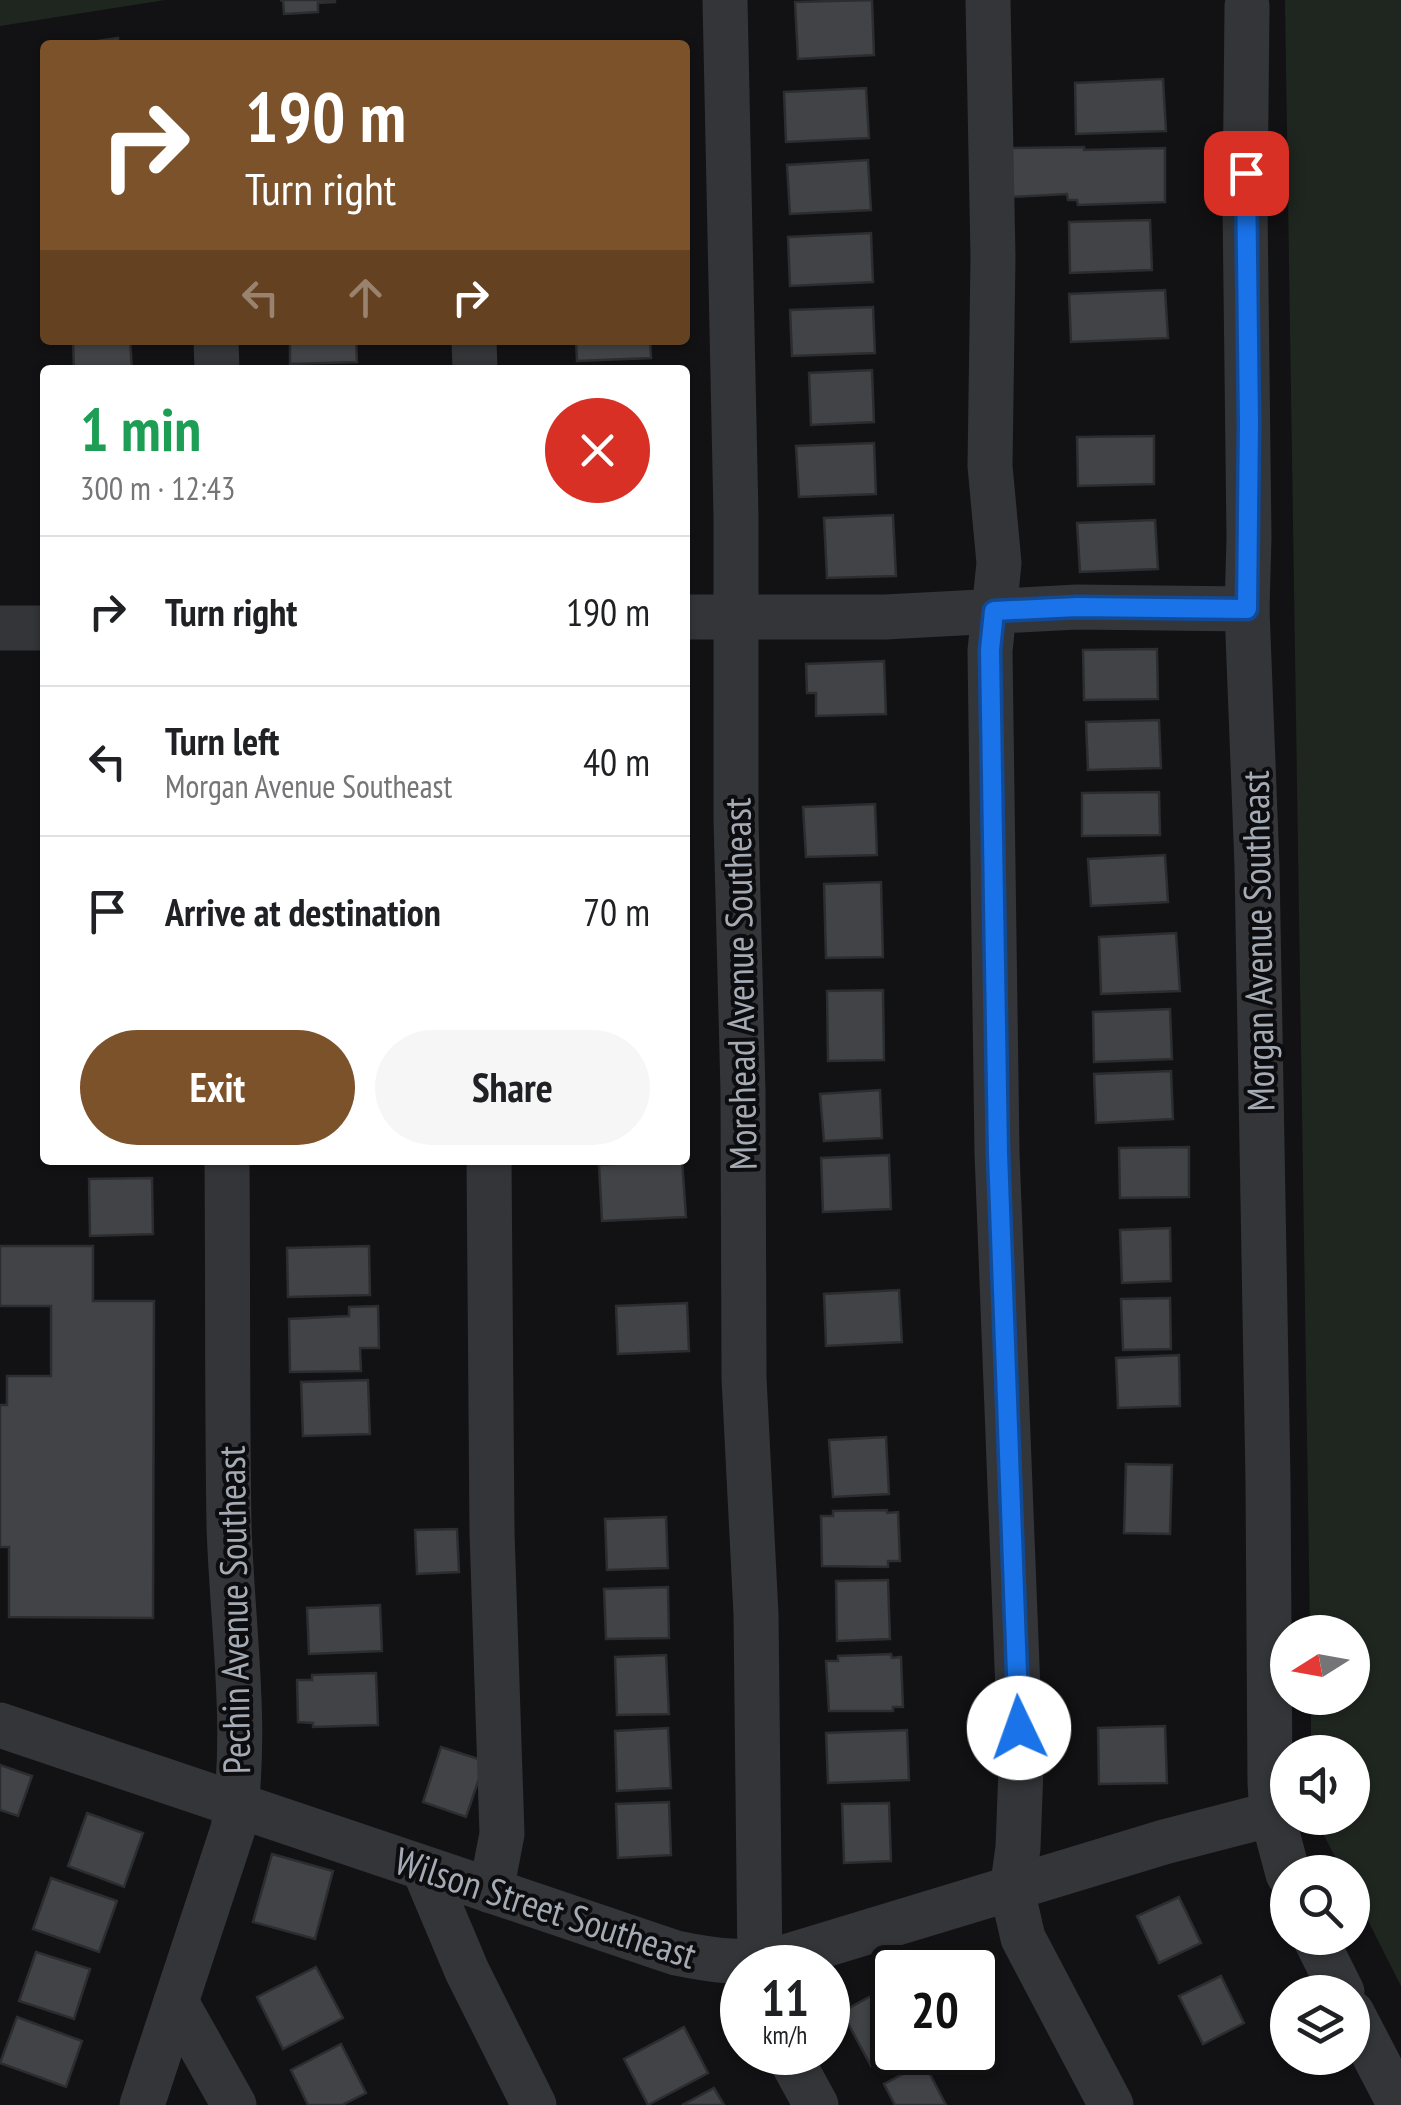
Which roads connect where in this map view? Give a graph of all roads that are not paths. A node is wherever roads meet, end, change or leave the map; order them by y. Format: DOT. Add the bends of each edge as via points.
graph roads {
  1 [pos="725,0"];
  2 [pos="988,0"];
  3 [pos="1248,6"];
  4 [pos="1247,609"];
  5 [pos="994,611"];
  6 [pos="690,617"];
  7 [pos="736,617"];
  8 [pos="0,628"];
  9 [pos="40,628"];
  10 [pos="227,1165"];
  11 [pos="489,1165"];
  12 [pos="0,1725"];
  13 [pos="1271,1735"];
  14 [pos="236,1805"];
  15 [pos="1270,1815"];
  16 [pos="424,1869"];
  17 [pos="1012,1890"];
  18 [pos="492,1891"];
  19 [pos="759,1945"];
  20 [pos="826,1945"];
  21 [pos="720,1963"];
  22 [pos="176,2002"];
  23 [pos="1370,2048"];
  24 [pos="800,2075"];
  25 [pos="142,2105"];
  26 [pos="234,2105"];
  27 [pos="534,2105"];
  28 [pos="816,2105"];
  29 [pos="1111,2105"];
  30 [pos="1400,2105"];
  1 -- 7 [label="street, Morehead Avenue Southeast"];
  2 -- 5 [label="street" via="990,466 1000,563"];
  3 -- 4 [label="street, Morgan Avenue Southeast"];
  4 -- 5 [label="street"];
  4 -- 13 [label="street, Morgan Avenue Southeast" via="1258,886"];
  5 -- 7 [label="street"];
  5 -- 17 [label="street" via="998,1153 1020,1768"];
  6 -- 7 [label="street"];
  7 -- 19 [label="street, Morehead Avenue Southeast" via="744,1378 756,1614"];
  8 -- 9 [label="street"];
  10 -- 14 [label="street, Pechin Avenue Southeast" via="230,1528 241,1744"];
  11 -- 18 [label="street" via="502,1834"];
  12 -- 14 [label="street, Wilson Street Southeast"];
  14 -- 16 [label="street, Wilson Street Southeast"];
  14 -- 22 [label="street, Pechin Avenue Southeast"];
  15 -- 17 [label="street, Wilson Street Southeast"];
  16 -- 18 [label="street, Wilson Street Southeast"];
  16 -- 27 [label="street"];
  17 -- 20 [label="street, Wilson Street Southeast"];
  17 -- 29 [label="street" via="1022,1938"];
  18 -- 21 [label="street, Wilson Street Southeast"];
  22 -- 25 [label="street, Pechin Avenue Southeast"];
  22 -- 26 [label="street"];
  23 -- 30 [label="street"];
  24 -- 28 [label="street"];
}
